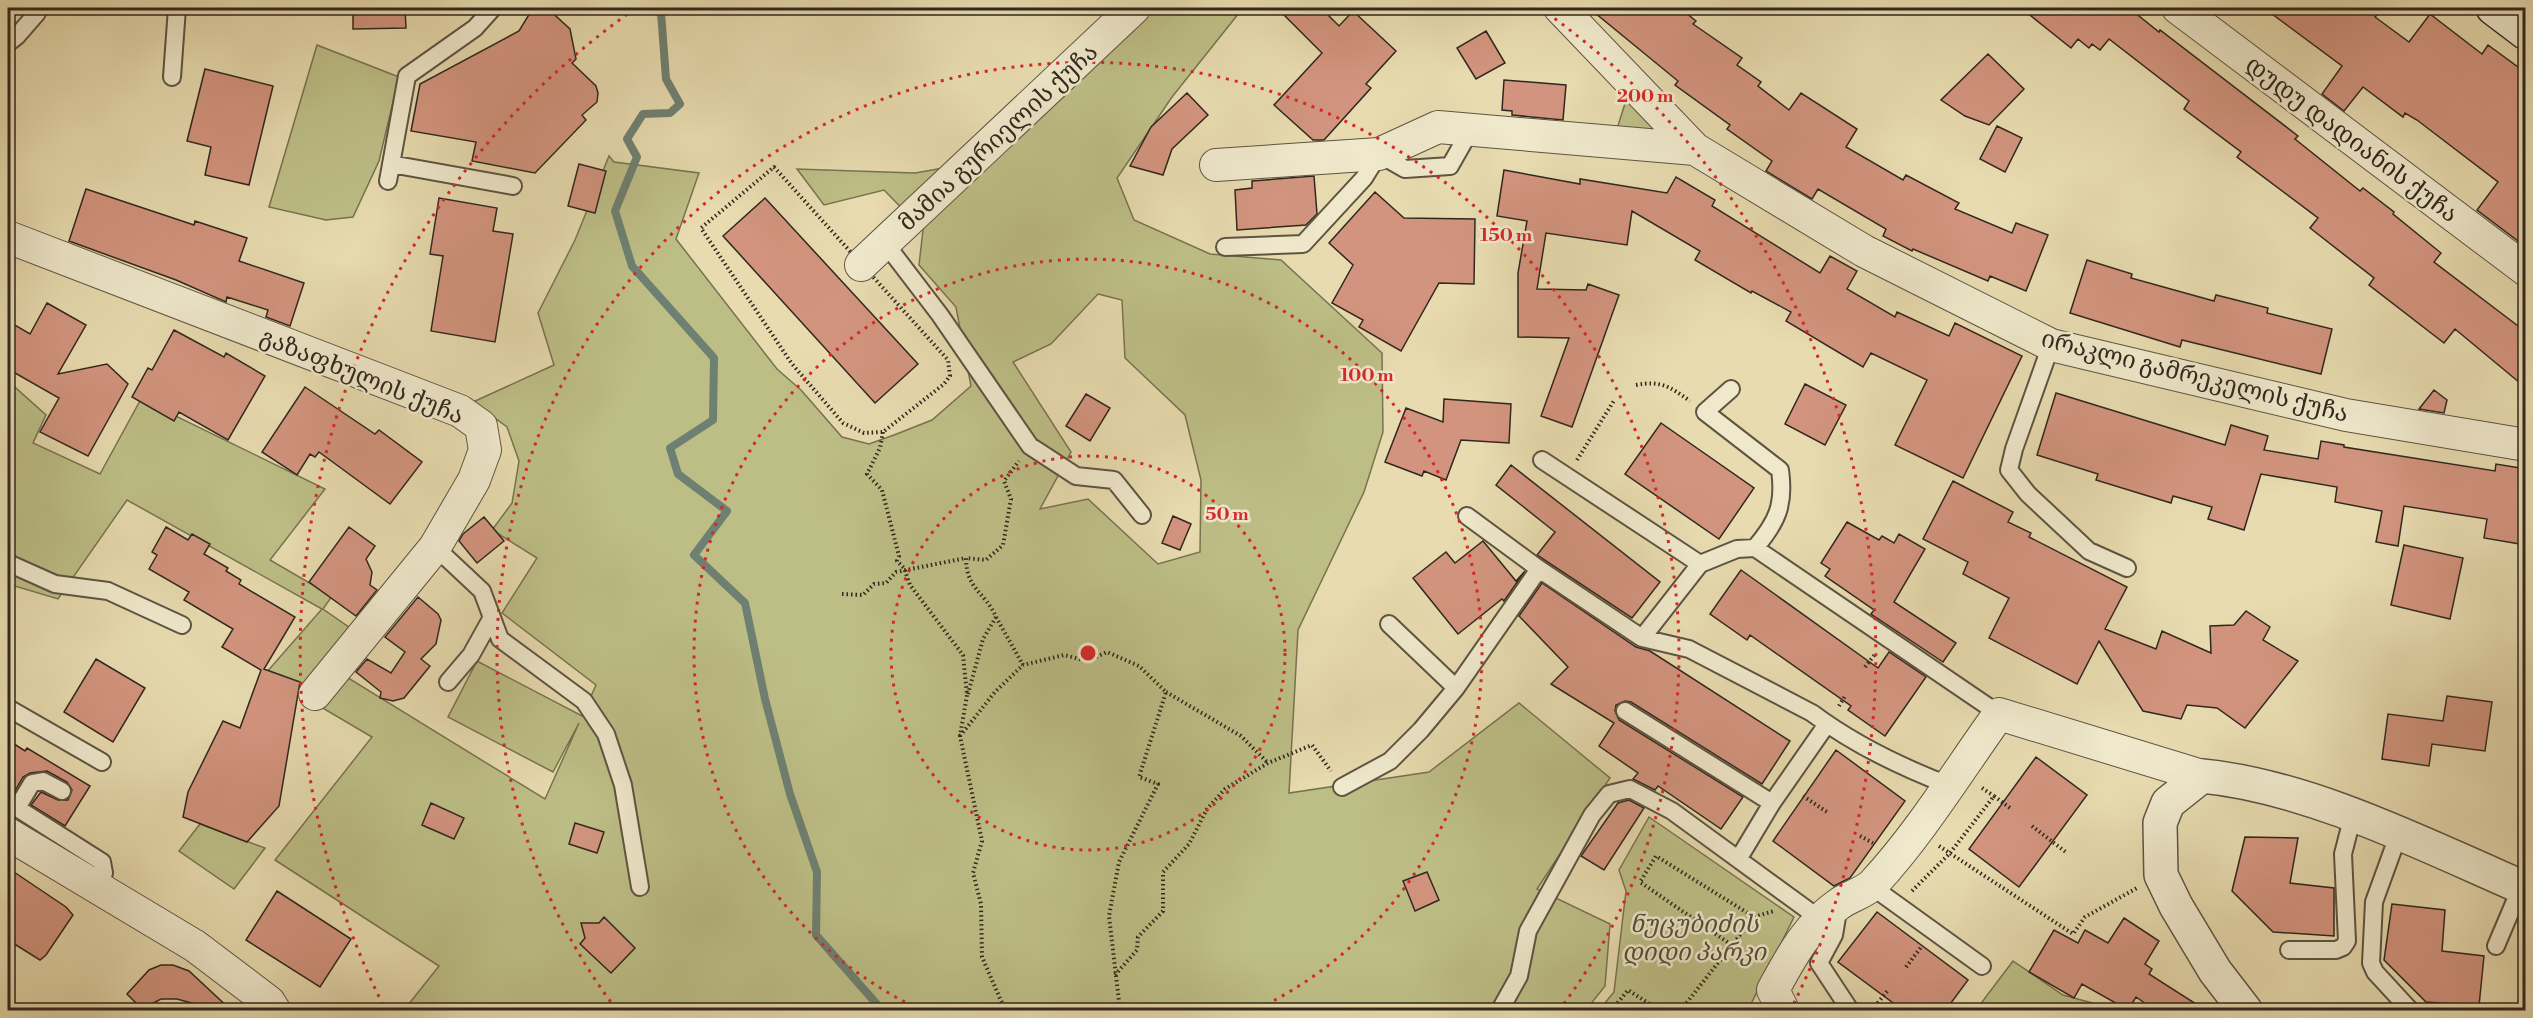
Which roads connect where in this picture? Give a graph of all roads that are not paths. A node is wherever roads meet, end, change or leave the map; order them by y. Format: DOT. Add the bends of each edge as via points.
graph roads {
  1 [pos="30,8"];
  2 [pos="177,8"];
  3 [pos="493,8"];
  4 [pos="1134,8"];
  5 [pos="1560,8"];
  6 [pos="2178,8"];
  7 [pos="2493,8"];
  8 [pos="2526,33"];
  9 [pos="8,43"];
  10 [pos="172,77"];
  11 [pos="1695,149"];
  12 [pos="1379,154"];
  13 [pos="391,164"];
  14 [pos="1216,165"];
  15 [pos="388,181"];
  16 [pos="513,186"];
  17 [pos="8,237"];
  18 [pos="885,243"];
  19 [pos="1225,247"];
  20 [pos="861,266"];
  21 [pos="2526,270"];
  22 [pos="2051,345"];
  23 [pos="1731,389"];
  24 [pos="2526,445"];
  25 [pos="1542,460"];
  26 [pos="1142,515"];
  27 [pos="1467,516"];
  28 [pos="435,548"];
  29 [pos="1755,548"];
  30 [pos="8,563"];
  31 [pos="1700,564"];
  32 [pos="2127,568"];
  33 [pos="1539,569"];
  34 [pos="491,619"];
  35 [pos="1389,624"];
  36 [pos="182,625"];
  37 [pos="1641,638"];
  38 [pos="448,682"];
  39 [pos="1456,688"];
  40 [pos="315,694"];
  41 [pos="8,708"];
  42 [pos="1625,711"];
  43 [pos="1999,714"];
  44 [pos="1827,724"];
  45 [pos="102,762"];
  46 [pos="2202,776"];
  47 [pos="1948,785"];
  48 [pos="1342,787"];
  49 [pos="62,791"];
  50 [pos="1772,803"];
  51 [pos="2353,815"];
  52 [pos="2398,833"];
  53 [pos="8,834"];
  54 [pos="1739,858"];
  55 [pos="1871,886"];
  56 [pos="98,887"];
  57 [pos="640,887"];
  58 [pos="2523,888"];
  59 [pos="1830,911"];
  60 [pos="2496,946"];
  61 [pos="2289,950"];
  62 [pos="1982,966"];
  63 [pos="1774,1004"];
  64 [pos="2410,1010"];
  65 [pos="274,1011"];
  66 [pos="1500,1011"];
  67 [pos="1850,1011"];
  68 [pos="2245,1011"];
  1 -- 9 [label="lane" via="37,13"];
  2 -- 10 [label="lane"];
  3 -- 13 [label="lane" via="475,28 407,76"];
  4 -- 18 [label="street, მამია გურიელის ქუჩა"];
  5 -- 11 [label="street, ირაკლი გამრეკელის ქუჩა"];
  6 -- 21 [label="street, დუდუ დადიანის ქუჩა"];
  7 -- 8 [label="street"];
  11 -- 12 [label="street, ირაკლი გამრეკელის ქუჩა" via="1438,126"];
  11 -- 22 [label="street, ირაკლი გამრეკელის ქუჩა" via="1864,251"];
  12 -- 14 [label="street, ირაკლი გამრეკელის ქუჩა"];
  12 -- 19 [label="lane" via="1364,178 1303,244"];
  13 -- 15 [label="lane"];
  13 -- 16 [label="lane"];
  17 -- 28 [label="street, გაზაფხულის ქუჩა" via="460,411 481,426 485,450 474,480"];
  18 -- 20 [label="street, მამია გურიელის ქუჩა"];
  18 -- 26 [label="lane" via="1030,446 1076,476 1114,480"];
  22 -- 24 [label="street, ირაკლი გამრეკელის ქუჩა" via="2346,415"];
  22 -- 32 [label="lane" via="2009,470 2028,494 2089,551"];
  23 -- 29 [label="lane" via="1705,412 1780,470 1780,503 1774,525"];
  25 -- 31 [label="lane"];
  27 -- 33 [label="lane"];
  28 -- 34 [label="lane" via="482,591"];
  28 -- 40 [label="street, გაზაფხულის ქუჩა"];
  29 -- 31 [label="lane" via="1737,549"];
  29 -- 43 [label="lane"];
  30 -- 36 [label="lane" via="55,584 108,591"];
  31 -- 37 [label="lane"];
  33 -- 37 [label="lane"];
  33 -- 39 [label="lane"];
  34 -- 38 [label="lane" via="471,655"];
  34 -- 57 [label="lane" via="500,639 584,702 606,734 623,785"];
  35 -- 39 [label="lane"];
  37 -- 44 [label="lane" via="1689,649"];
  39 -- 48 [label="lane" via="1390,761"];
  41 -- 45 [label="lane"];
  42 -- 50 [label="lane"];
  43 -- 46 [label="street"];
  43 -- 47 [label="street"];
  44 -- 47 [label="lane" via="1913,772"];
  44 -- 50 [label="lane"];
  46 -- 51 [label="street" via="2233,779"];
  46 -- 68 [label="street" via="2168,803 2160,823 2161,875 2215,971"];
  47 -- 55 [label="street"];
  49 -- 56 [label="lane" via="43,781 32,783 17,808 102,862 104,873"];
  50 -- 54 [label="lane"];
  51 -- 52 [label="street"];
  51 -- 61 [label="lane" via="2343,854 2347,941 2336,950"];
  52 -- 58 [label="street"];
  52 -- 64 [label="lane" via="2374,902 2371,963"];
  53 -- 56 [label="street"];
  54 -- 59 [label="lane"];
  54 -- 66 [label="lane" via="1672,811 1630,789 1609,794 1592,815 1528,931 1519,976"];
  55 -- 59 [label="street"];
  55 -- 62 [label="lane"];
  56 -- 65 [label="street" via="195,946 269,1002"];
  58 -- 60 [label="lane"];
  59 -- 63 [label="street" via="1797,945"];
  59 -- 67 [label="lane" via="1834,934 1819,963"];
}
